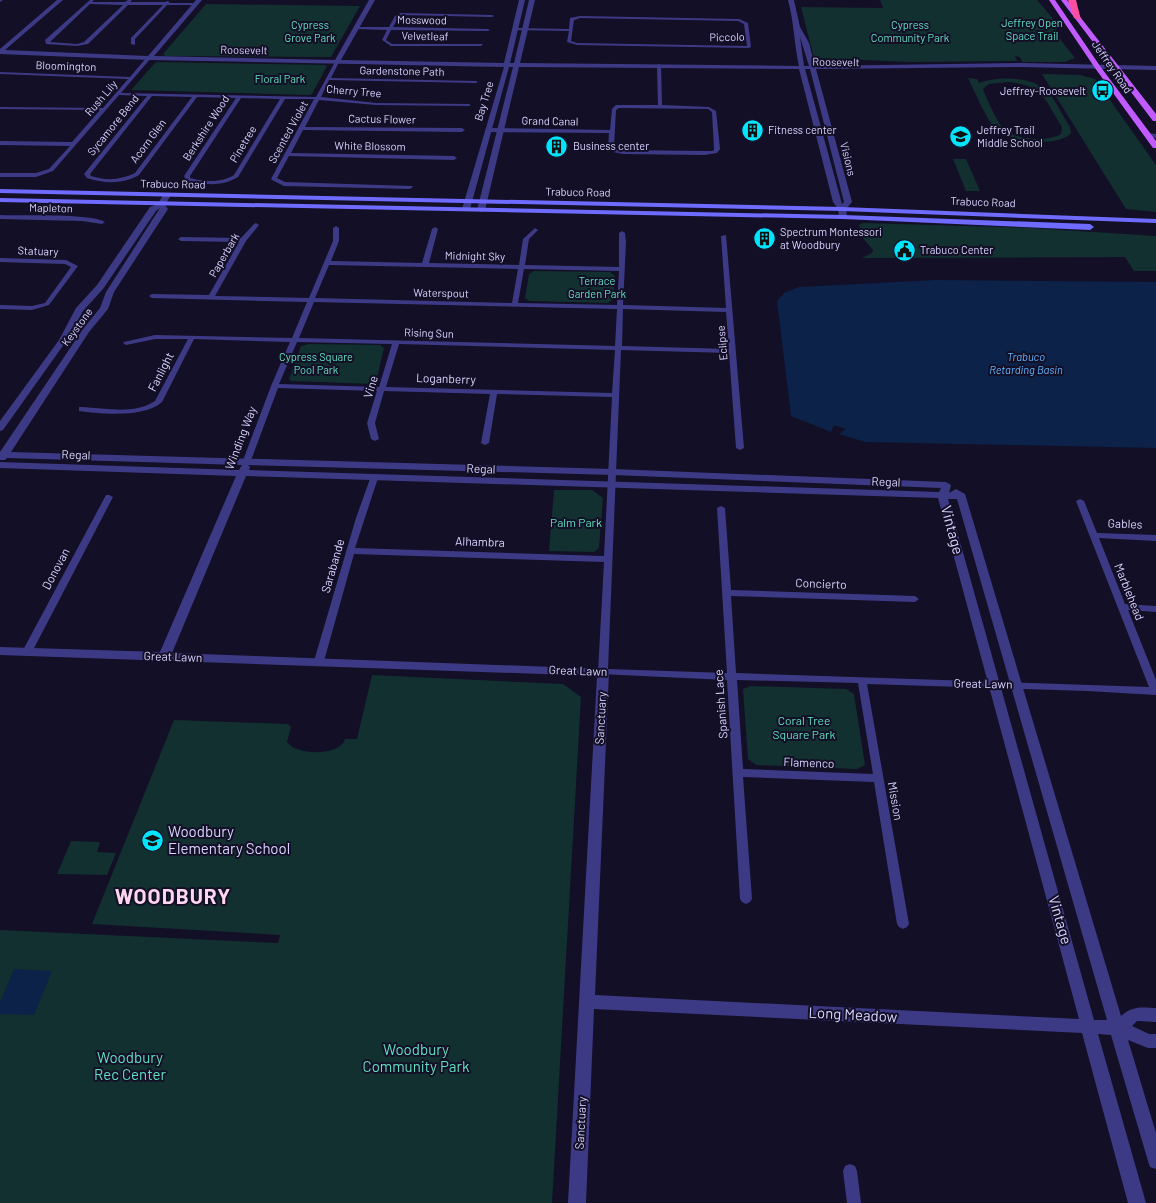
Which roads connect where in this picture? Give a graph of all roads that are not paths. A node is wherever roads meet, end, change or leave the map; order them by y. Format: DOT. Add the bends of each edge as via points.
graph roads {
  1 [pos="50,0"];
  2 [pos="60,0"];
  3 [pos="372,0"];
  4 [pos="522,0"];
  5 [pos="532,0"];
  6 [pos="791,0"];
  7 [pos="1052,0"];
  8 [pos="1064,0"];
  9 [pos="1072,0"];
  10 [pos="90,1"];
  11 [pos="128,2"];
  12 [pos="168,2"];
  13 [pos="197,2"];
  14 [pos="492,16"];
  15 [pos="1078,18"];
  16 [pos="356,28"];
  17 [pos="798,28"];
  18 [pos="389,29"];
  19 [pos="515,29"];
  20 [pos="526,29"];
  21 [pos="488,30"];
  22 [pos="571,30"];
  23 [pos="0,44"];
  24 [pos="133,44"];
  25 [pos="66,45"];
  26 [pos="481,45"];
  27 [pos="0,52"];
  28 [pos="149,58"];
  29 [pos="337,62"];
  30 [pos="507,65"];
  31 [pos="517,65"];
  32 [pos="659,67"];
  33 [pos="1156,68"];
  34 [pos="803,69"];
  35 [pos="1098,69"];
  36 [pos="812,70"];
  37 [pos="1117,70"];
  38 [pos="1156,72"];
  39 [pos="0,73"];
  40 [pos="132,78"];
  41 [pos="328,79"];
  42 [pos="476,82"];
  43 [pos="117,94"];
  44 [pos="150,95"];
  45 [pos="195,96"];
  46 [pos="239,97"];
  47 [pos="283,98"];
  48 [pos="318,98"];
  49 [pos="469,105"];
  50 [pos="660,106"];
  51 [pos="0,108"];
  52 [pos="104,109"];
  53 [pos="1156,120"];
  54 [pos="302,128"];
  55 [pos="462,130"];
  56 [pos="488,130"];
  57 [pos="500,130"];
  58 [pos="612,132"];
  59 [pos="1153,135"];
  60 [pos="0,143"];
  61 [pos="74,144"];
  62 [pos="1156,146"];
  63 [pos="287,154"];
  64 [pos="454,158"];
  65 [pos="0,175"];
  66 [pos="107,180"];
  67 [pos="208,182"];
  68 [pos="410,187"];
  69 [pos="0,191"];
  70 [pos="167,195"];
  71 [pos="0,200"];
  72 [pos="161,205"];
  73 [pos="468,205"];
  74 [pos="481,205"];
  75 [pos="842,213"];
  76 [pos="0,217"];
  77 [pos="1156,221"];
  78 [pos="102,222"];
  79 [pos="256,225"];
  80 [pos="336,228"];
  81 [pos="1156,228"];
  82 [pos="435,229"];
  83 [pos="534,230"];
  84 [pos="622,233"];
  85 [pos="724,236"];
  86 [pos="181,239"];
  87 [pos="243,240"];
  88 [pos="0,260"];
  89 [pos="327,262"];
  90 [pos="424,265"];
  91 [pos="521,267"];
  92 [pos="622,269"];
  93 [pos="152,296"];
  94 [pos="211,297"];
  95 [pos="312,299"];
  96 [pos="515,304"];
  97 [pos="0,307"];
  98 [pos="620,307"];
  99 [pos="729,310"];
  100 [pos="192,337"];
  101 [pos="295,339"];
  102 [pos="396,342"];
  103 [pos="126,343"];
  104 [pos="618,348"];
  105 [pos="732,351"];
  106 [pos="275,386"];
  107 [pos="383,388"];
  108 [pos="494,391"];
  109 [pos="616,395"];
  110 [pos="82,409"];
  111 [pos="0,428"];
  112 [pos="375,439"];
  113 [pos="485,443"];
  114 [pos="740,448"];
  115 [pos="1,459"];
  116 [pos="244,468"];
  117 [pos="613,472"];
  118 [pos="374,478"];
  119 [pos="612,486"];
  120 [pos="944,490"];
  121 [pos="108,497"];
  122 [pos="1080,501"];
  123 [pos="721,508"];
  124 [pos="1093,535"];
  125 [pos="1156,538"];
  126 [pos="351,551"];
  127 [pos="608,559"];
  128 [pos="727,593"];
  129 [pos="915,599"];
  130 [pos="1122,607"];
  131 [pos="1156,609"];
  132 [pos="0,651"];
  133 [pos="26,652"];
  134 [pos="164,657"];
  135 [pos="319,661"];
  136 [pos="603,672"];
  137 [pos="732,677"];
  138 [pos="862,682"];
  139 [pos="994,684"];
  140 [pos="1016,684"];
  141 [pos="1156,692"];
  142 [pos="738,773"];
  143 [pos="878,778"];
  144 [pos="746,899"];
  145 [pos="903,924"];
  146 [pos="588,1002"];
  147 [pos="1156,1015"];
  148 [pos="1089,1027"];
  149 [pos="1119,1028"];
  150 [pos="1156,1041"];
  151 [pos="1156,1161"];
  152 [pos="850,1171"];
  153 [pos="577,1203"];
  154 [pos="854,1203"];
  155 [pos="1137,1203"];
  1 -- 23 [label="street"];
  2 -- 27 [label="street"];
  3 -- 16 [label="street, Scented Violet"];
  4 -- 19 [label="street, Bay Tree"];
  5 -- 20 [label="street, Bay Tree"];
  6 -- 17 [label="street, Visions"];
  7 -- 35 [label="main road, Jeffrey Road"];
  8 -- 15 [label="main road, Jeffrey Road"];
  9 -- 15 [label="highway"];
  10 -- 11 [label="street"];
  10 -- 25 [label="street" via="46,42"];
  11 -- 12 [label="street"];
  11 -- 25 [label="street" via="86,43"];
  12 -- 13 [label="street"];
  12 -- 24 [label="street" via="133,40"];
  13 -- 28 [label="street, Rush Lily"];
  14 -- 18 [label="street" via="404,14 396,17"];
  15 -- 37 [label="main road, Jeffrey Road"];
  16 -- 18 [label="street, Mosswood"];
  16 -- 29 [label="street, Scented Violet"];
  17 -- 34 [label="street, Visions" via="796,34"];
  17 -- 36 [label="street, Visions" via="803,34"];
  18 -- 21 [label="street, Mosswood"];
  18 -- 26 [label="street, Velvetleaf" via="384,40 391,45"];
  19 -- 20 [label="street"];
  19 -- 30 [label="street, Bay Tree"];
  20 -- 22 [label="street"];
  20 -- 31 [label="street, Bay Tree"];
  22 -- 22 [label="street, Piccolo" via="572,19 580,17 739,20 746,23 749,47 577,44 569,42"];
  27 -- 28 [label="street, Roosevelt"];
  28 -- 29 [label="street, Roosevelt"];
  28 -- 40 [label="street, Rush Lily"];
  29 -- 30 [label="street, Roosevelt"];
  29 -- 41 [label="street, Scented Violet"];
  30 -- 31 [label="street, Roosevelt"];
  30 -- 56 [label="street, Bay Tree"];
  31 -- 32 [label="street, Roosevelt"];
  31 -- 57 [label="street, Bay Tree"];
  32 -- 34 [label="street, Roosevelt"];
  32 -- 50 [label="street"];
  33 -- 37 [label="street, Roosevelt"];
  34 -- 36 [label="street, Roosevelt"];
  34 -- 75 [label="street, Visions"];
  35 -- 36 [label="street, Roosevelt"];
  35 -- 37 [label="street, Roosevelt"];
  35 -- 59 [label="main road, Jeffrey Road"];
  36 -- 75 [label="street, Visions" via="848,202"];
  37 -- 38 [label="street, Roosevelt"];
  37 -- 53 [label="main road, Jeffrey Road"];
  39 -- 40 [label="street, Bloomington"];
  40 -- 43 [label="street, Rush Lily"];
  41 -- 42 [label="street, Gardenstone Path"];
  41 -- 48 [label="street, Scented Violet"];
  43 -- 44 [label="street, Cherry Tree"];
  43 -- 52 [label="street, Rush Lily"];
  44 -- 45 [label="street, Cherry Tree"];
  44 -- 66 [label="street, Sycamore Bend" via="87,174"];
  45 -- 46 [label="street, Cherry Tree"];
  45 -- 66 [label="street, Acorn Glen" via="137,174 123,180"];
  46 -- 47 [label="street, Cherry Tree"];
  46 -- 67 [label="street, Berkshire Wood" via="187,176"];
  47 -- 48 [label="street, Cherry Tree"];
  47 -- 67 [label="street, Pinetree" via="236,176 224,182"];
  48 -- 49 [label="street, Cherry Tree" via="376,104"];
  48 -- 54 [label="street, Scented Violet"];
  50 -- 58 [label="street" via="618,106 614,109"];
  50 -- 58 [label="street" via="702,107 714,111 715,152 615,151 611,147"];
  51 -- 52 [label="street"];
  52 -- 61 [label="street, Rush Lily"];
  54 -- 55 [label="street, Cactus Flower"];
  54 -- 63 [label="street, Scented Violet"];
  56 -- 57 [label="street, Grand Canal"];
  56 -- 73 [label="street, Bay Tree"];
  57 -- 58 [label="street, Grand Canal"];
  57 -- 74 [label="street, Bay Tree"];
  59 -- 62 [label="main road, Jeffrey Road"];
  60 -- 61 [label="street"];
  61 -- 65 [label="street, Rush Lily" via="45,174"];
  63 -- 64 [label="street, White Blossom"];
  63 -- 68 [label="street, Scented Violet" via="274,179 281,183"];
  69 -- 70 [label="main road, Trabuco Road"];
  70 -- 72 [label="street, Keystone"];
  70 -- 73 [label="main road, Trabuco Road"];
  71 -- 72 [label="main road, Trabuco Road"];
  72 -- 73 [label="main road, Trabuco Road"];
  72 -- 111 [label="street, Keystone" via="153,209 100,287 79,310 63,340"];
  72 -- 115 [label="street, Keystone" via="164,209 110,292 104,309"];
  73 -- 74 [label="main road, Trabuco Road"];
  74 -- 75 [label="main road, Trabuco Road"];
  75 -- 77 [label="main road, Trabuco Road"];
  75 -- 81 [label="main road, Trabuco Road"];
  76 -- 78 [label="street, Mapleton"];
  79 -- 87 [label="street, Paperbark"];
  80 -- 89 [label="street, Winding Way" via="336,241"];
  82 -- 90 [label="street"];
  83 -- 91 [label="street" via="526,239"];
  84 -- 92 [label="street, Sanctuary"];
  85 -- 99 [label="street, Eclipse"];
  86 -- 87 [label="street"];
  87 -- 94 [label="street, Paperbark"];
  88 -- 97 [label="street, Statuary" via="66,262 75,266 48,304 32,308"];
  89 -- 90 [label="street, Midnight Sky"];
  89 -- 95 [label="street, Winding Way"];
  90 -- 91 [label="street, Midnight Sky"];
  91 -- 92 [label="street, Midnight Sky"];
  91 -- 96 [label="street"];
  92 -- 98 [label="street, Sanctuary"];
  93 -- 94 [label="street, Waterspout"];
  94 -- 95 [label="street, Waterspout"];
  95 -- 96 [label="street, Waterspout"];
  95 -- 101 [label="street, Winding Way"];
  96 -- 98 [label="street, Waterspout"];
  98 -- 99 [label="street, Waterspout"];
  98 -- 104 [label="street, Sanctuary"];
  99 -- 105 [label="street, Eclipse"];
  100 -- 101 [label="street, Rising Sun"];
  100 -- 103 [label="street, Rising Sun" via="156,337"];
  100 -- 110 [label="street, Fanlight" via="154,406 140,410"];
  101 -- 102 [label="street, Rising Sun"];
  101 -- 106 [label="street, Winding Way"];
  102 -- 104 [label="street, Rising Sun"];
  102 -- 107 [label="street, Vine"];
  104 -- 105 [label="street, Rising Sun"];
  104 -- 109 [label="street, Sanctuary"];
  105 -- 114 [label="street, Eclipse"];
  106 -- 107 [label="street, Loganberry"];
  106 -- 116 [label="street, Winding Way"];
  107 -- 108 [label="street, Loganberry"];
  107 -- 112 [label="street, Vine" via="371,423"];
  108 -- 109 [label="street, Loganberry"];
  108 -- 113 [label="street"];
  109 -- 117 [label="street, Sanctuary"];
  115 -- 116 [label="street, Regal"];
  116 -- 117 [label="street, Regal"];
  116 -- 118 [label="street, Regal"];
  116 -- 134 [label="street, Winding Way"];
  117 -- 119 [label="street, Sanctuary"];
  117 -- 120 [label="street, Regal"];
  118 -- 119 [label="street, Regal"];
  118 -- 126 [label="street, Sarabande"];
  119 -- 120 [label="street, Regal"];
  119 -- 127 [label="street, Sanctuary"];
  120 -- 139 [label="street, Vintage"];
  120 -- 140 [label="street, Vintage" via="961,496"];
  121 -- 133 [label="street, Donovan"];
  122 -- 124 [label="street, Marblehead"];
  123 -- 128 [label="street, Spanish Lace"];
  124 -- 125 [label="street, Gables"];
  124 -- 130 [label="street, Marblehead"];
  126 -- 127 [label="street, Alhambra"];
  126 -- 135 [label="street, Sarabande"];
  127 -- 136 [label="street, Sanctuary"];
  128 -- 129 [label="street, Concierto"];
  128 -- 137 [label="street, Spanish Lace"];
  130 -- 131 [label="street"];
  130 -- 141 [label="street, Marblehead"];
  132 -- 133 [label="street, Great Lawn"];
  133 -- 134 [label="street, Great Lawn"];
  134 -- 135 [label="street, Great Lawn"];
  135 -- 136 [label="street, Great Lawn"];
  136 -- 137 [label="street, Great Lawn"];
  136 -- 146 [label="street, Sanctuary"];
  137 -- 138 [label="street, Great Lawn"];
  137 -- 142 [label="street, Spanish Lace"];
  138 -- 139 [label="street, Great Lawn"];
  138 -- 143 [label="street, Mission"];
  139 -- 140 [label="street, Great Lawn"];
  139 -- 148 [label="street, Vintage"];
  140 -- 141 [label="street, Great Lawn"];
  140 -- 149 [label="street, Vintage"];
  142 -- 143 [label="street, Flamenco"];
  142 -- 144 [label="street, Spanish Lace"];
  143 -- 145 [label="street, Mission"];
  146 -- 148 [label="street, Long Meadow"];
  146 -- 153 [label="street, Sanctuary"];
  147 -- 149 [label="street" via="1134,1014"];
  148 -- 149 [label="street, Long Meadow"];
  148 -- 155 [label="street, Vintage"];
  149 -- 150 [label="street, Long Meadow" via="1148,1041"];
  149 -- 151 [label="street, Vintage"];
  152 -- 154 [label="street"];
}
